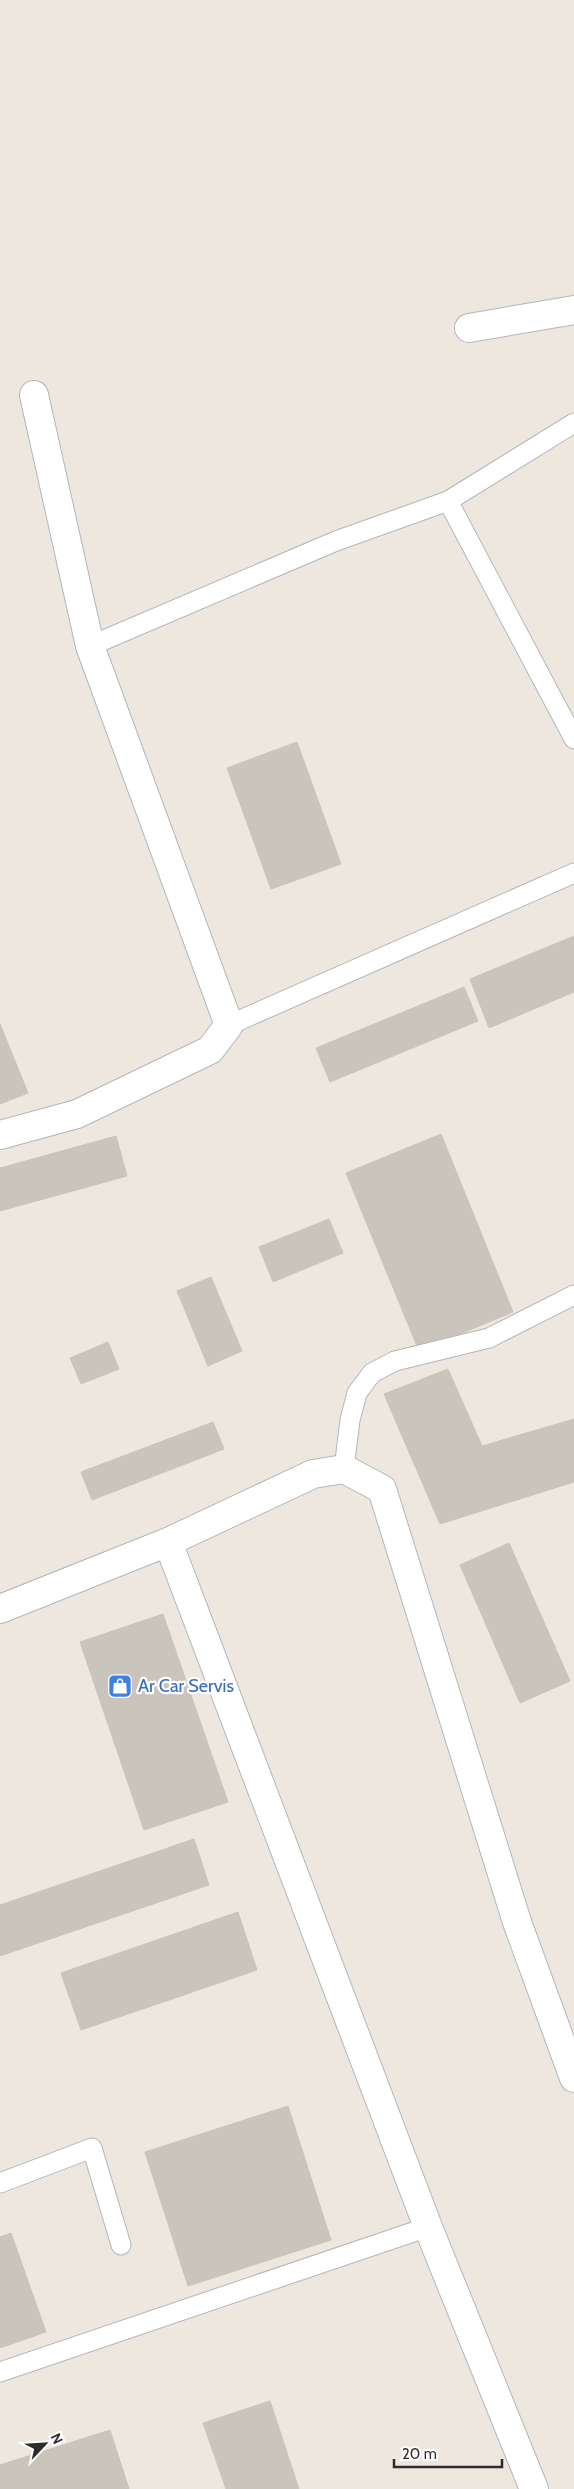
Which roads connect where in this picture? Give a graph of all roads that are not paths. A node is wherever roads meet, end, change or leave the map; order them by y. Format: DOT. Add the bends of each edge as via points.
graph roads {
  1 [pos="574,310"];
  2 [pos="469,328"];
  3 [pos="34,395"];
  4 [pos="574,423"];
  5 [pos="448,501"];
  6 [pos="90,646"];
  7 [pos="574,739"];
  8 [pos="574,873"];
  9 [pos="229,1025"];
  10 [pos="0,1135"];
  11 [pos="574,1295"];
  12 [pos="344,1469"];
  13 [pos="168,1542"];
  14 [pos="0,1609"];
  15 [pos="574,2078"];
  16 [pos="0,2183"];
  17 [pos="428,2227"];
  18 [pos="121,2245"];
  19 [pos="0,2372"];
  20 [pos="534,2489"];
  1 -- 2 [label="street"];
  3 -- 6 [label="street"];
  4 -- 5 [label="lane"];
  5 -- 6 [label="lane" via="336,540"];
  5 -- 7 [label="lane"];
  6 -- 9 [label="street"];
  8 -- 9 [label="lane"];
  9 -- 10 [label="street" via="210,1050 95,1106"];
  11 -- 12 [label="lane" via="489,1338 395,1361 372,1373 357,1393"];
  12 -- 13 [label="street" via="313,1474"];
  12 -- 15 [label="street" via="382,1489 517,1922"];
  13 -- 14 [label="street"];
  13 -- 17 [label="street"];
  16 -- 18 [label="lane" via="92,2148"];
  17 -- 19 [label="lane"];
  17 -- 20 [label="street"];
}
